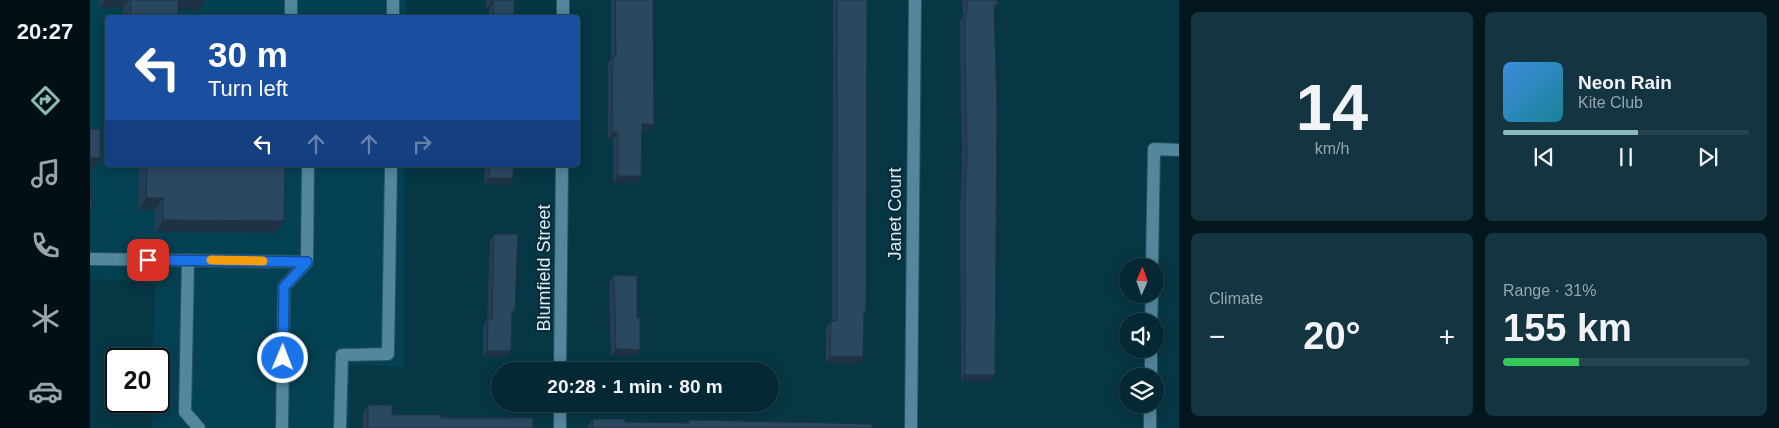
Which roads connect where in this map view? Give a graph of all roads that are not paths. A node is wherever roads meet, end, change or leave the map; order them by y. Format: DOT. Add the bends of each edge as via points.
graph roads {
  1 [pos="291,0"];
  2 [pos="393,0"];
  3 [pos="563,0"];
  4 [pos="914,0"];
  5 [pos="291,15"];
  6 [pos="393,15"];
  7 [pos="563,15"];
  8 [pos="1179,150"];
  9 [pos="308,167"];
  10 [pos="391,167"];
  11 [pos="562,167"];
  12 [pos="1152,258"];
  13 [pos="90,259"];
  14 [pos="188,260"];
  15 [pos="307,262"];
  16 [pos="560,362"];
  17 [pos="560,412"];
  18 [pos="1150,413"];
  19 [pos="199,428"];
  20 [pos="282,428"];
  21 [pos="340,428"];
  22 [pos="560,428"];
  23 [pos="911,428"];
  24 [pos="1150,428"];
  1 -- 5 [label="street"];
  2 -- 6 [label="street"];
  3 -- 7 [label="street"];
  4 -- 23 [label="street, Janet Court"];
  8 -- 12 [label="street" via="1154,149"];
  9 -- 15 [label="street"];
  10 -- 21 [label="street" via="388,354 342,355"];
  11 -- 16 [label="street, Blumfield Street"];
  13 -- 14 [label="street"];
  14 -- 15 [label="street"];
  14 -- 19 [label="street" via="185,412"];
  15 -- 20 [label="street" via="284,287"];
  17 -- 22 [label="street"];
  18 -- 24 [label="street"];
}
